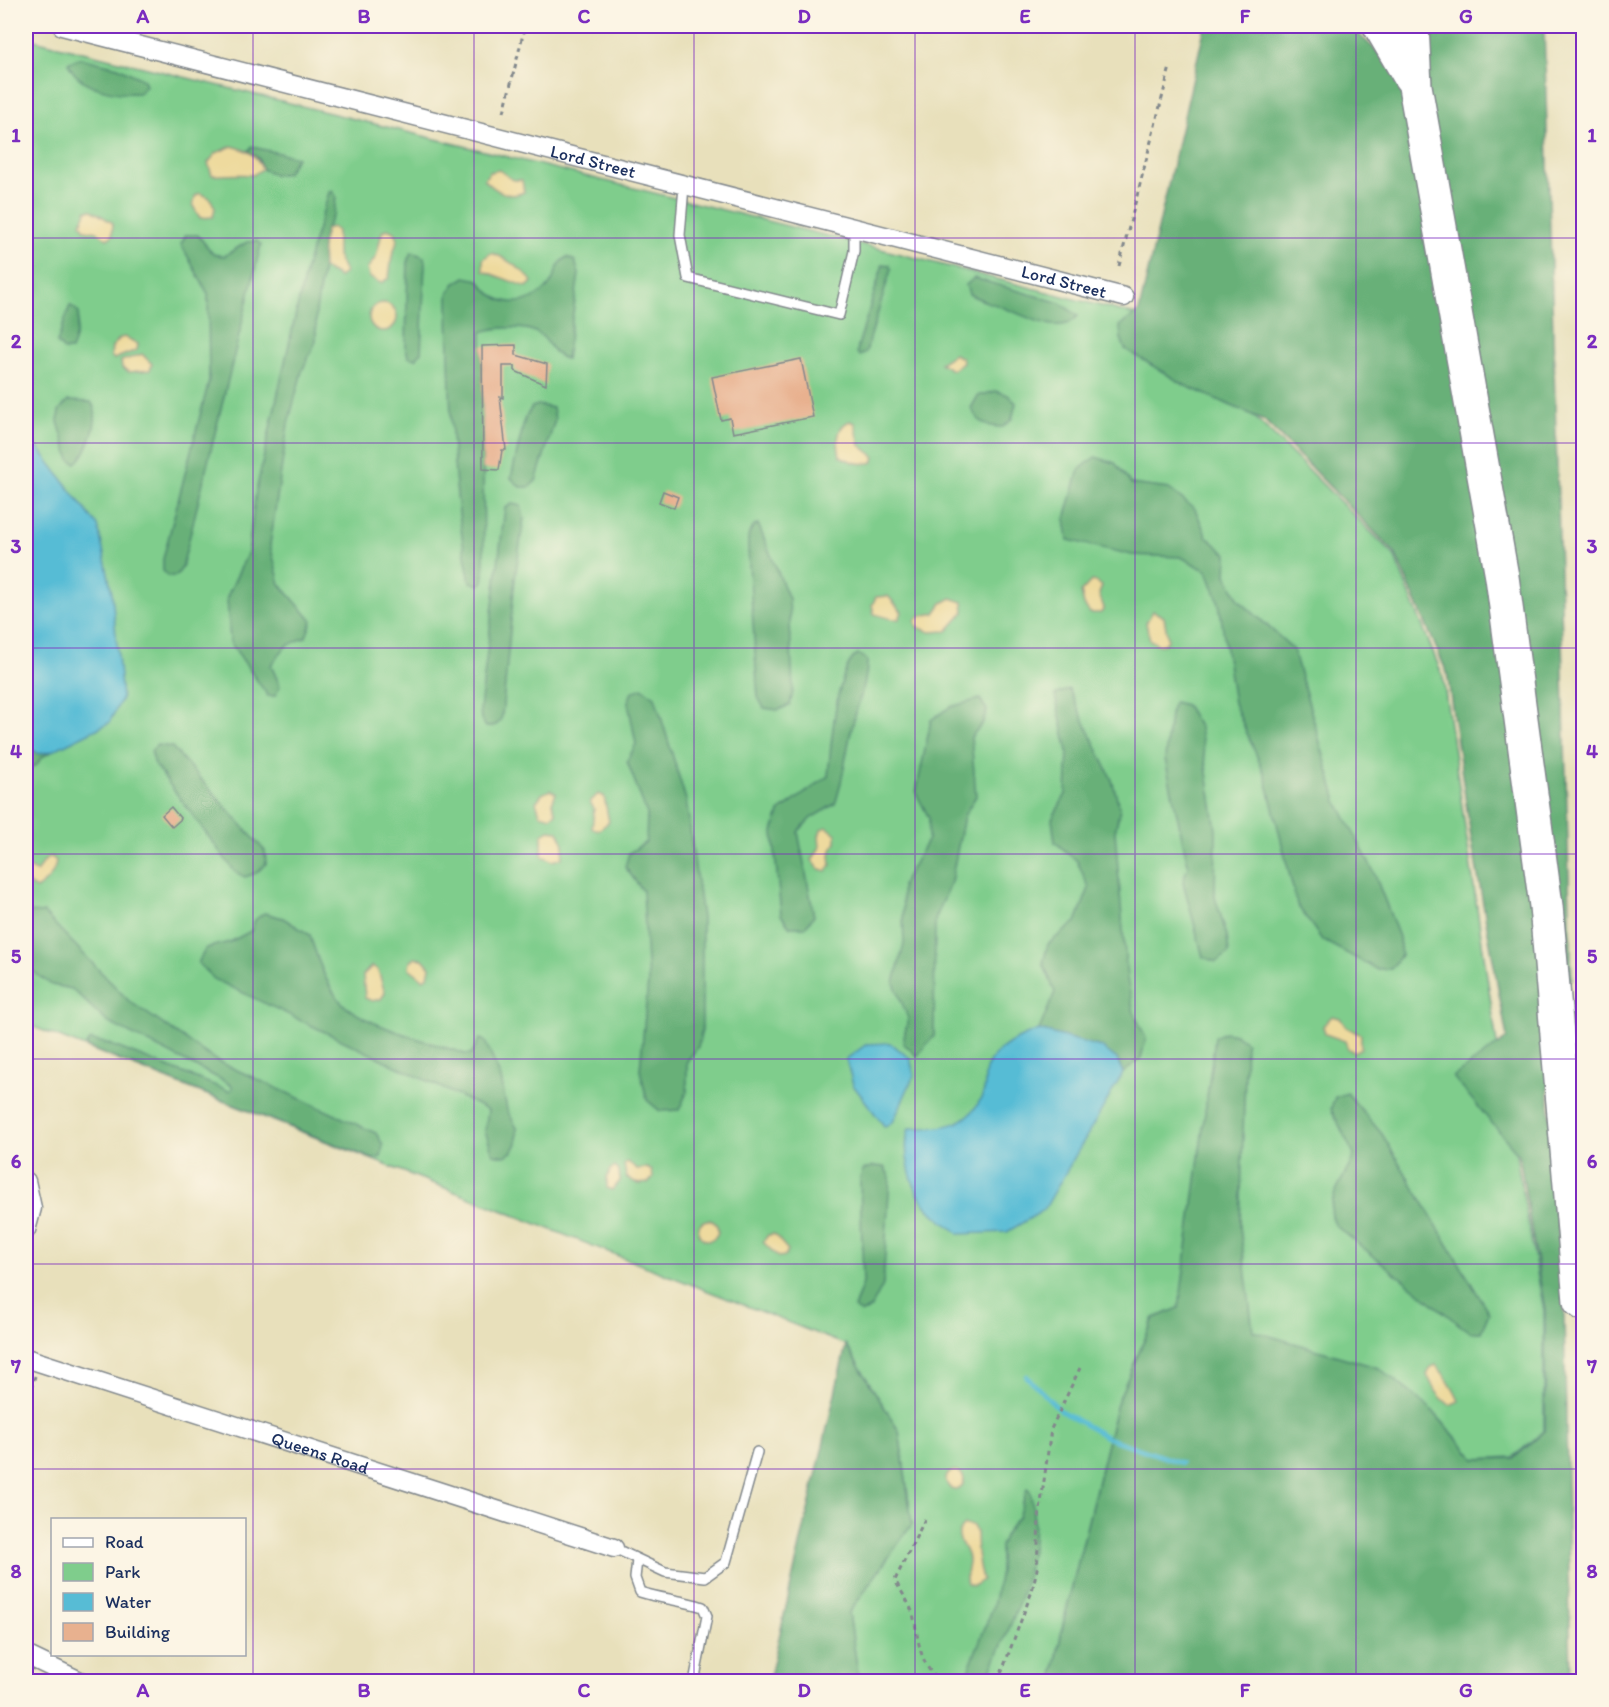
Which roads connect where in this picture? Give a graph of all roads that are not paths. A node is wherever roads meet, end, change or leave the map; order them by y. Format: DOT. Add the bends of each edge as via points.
graph roads {
  1 [pos="62,26"];
  2 [pos="1380,26"];
  3 [pos="1412,26"];
  4 [pos="1415,86"];
  5 [pos="684,186"];
  6 [pos="854,230"];
  7 [pos="1124,297"];
  8 [pos="26,1182"];
  9 [pos="26,1230"];
  10 [pos="1584,1304"];
  11 [pos="26,1358"];
  12 [pos="757,1452"];
  13 [pos="614,1548"];
  14 [pos="637,1560"];
  15 [pos="26,1655"];
  16 [pos="82,1682"];
  17 [pos="694,1682"];
  1 -- 5 [label="street, Lord Street"];
  2 -- 4 [label="highway"];
  3 -- 4 [label="highway"];
  4 -- 10 [label="highway" via="1502,577 1546,906 1580,1301"];
  5 -- 6 [label="street, Lord Street"];
  5 -- 6 [label="lane" via="680,235 688,278 839,315 854,251"];
  6 -- 7 [label="street, Lord Street"];
  8 -- 9 [label="street" via="32,1208"];
  11 -- 13 [label="street, Queens Road"];
  12 -- 14 [label="lane" via="726,1562 705,1577 665,1572"];
  13 -- 14 [label="lane"];
  14 -- 17 [label="lane" via="635,1578 640,1592 703,1607 707,1616"];
  15 -- 16 [label="street"];
}
